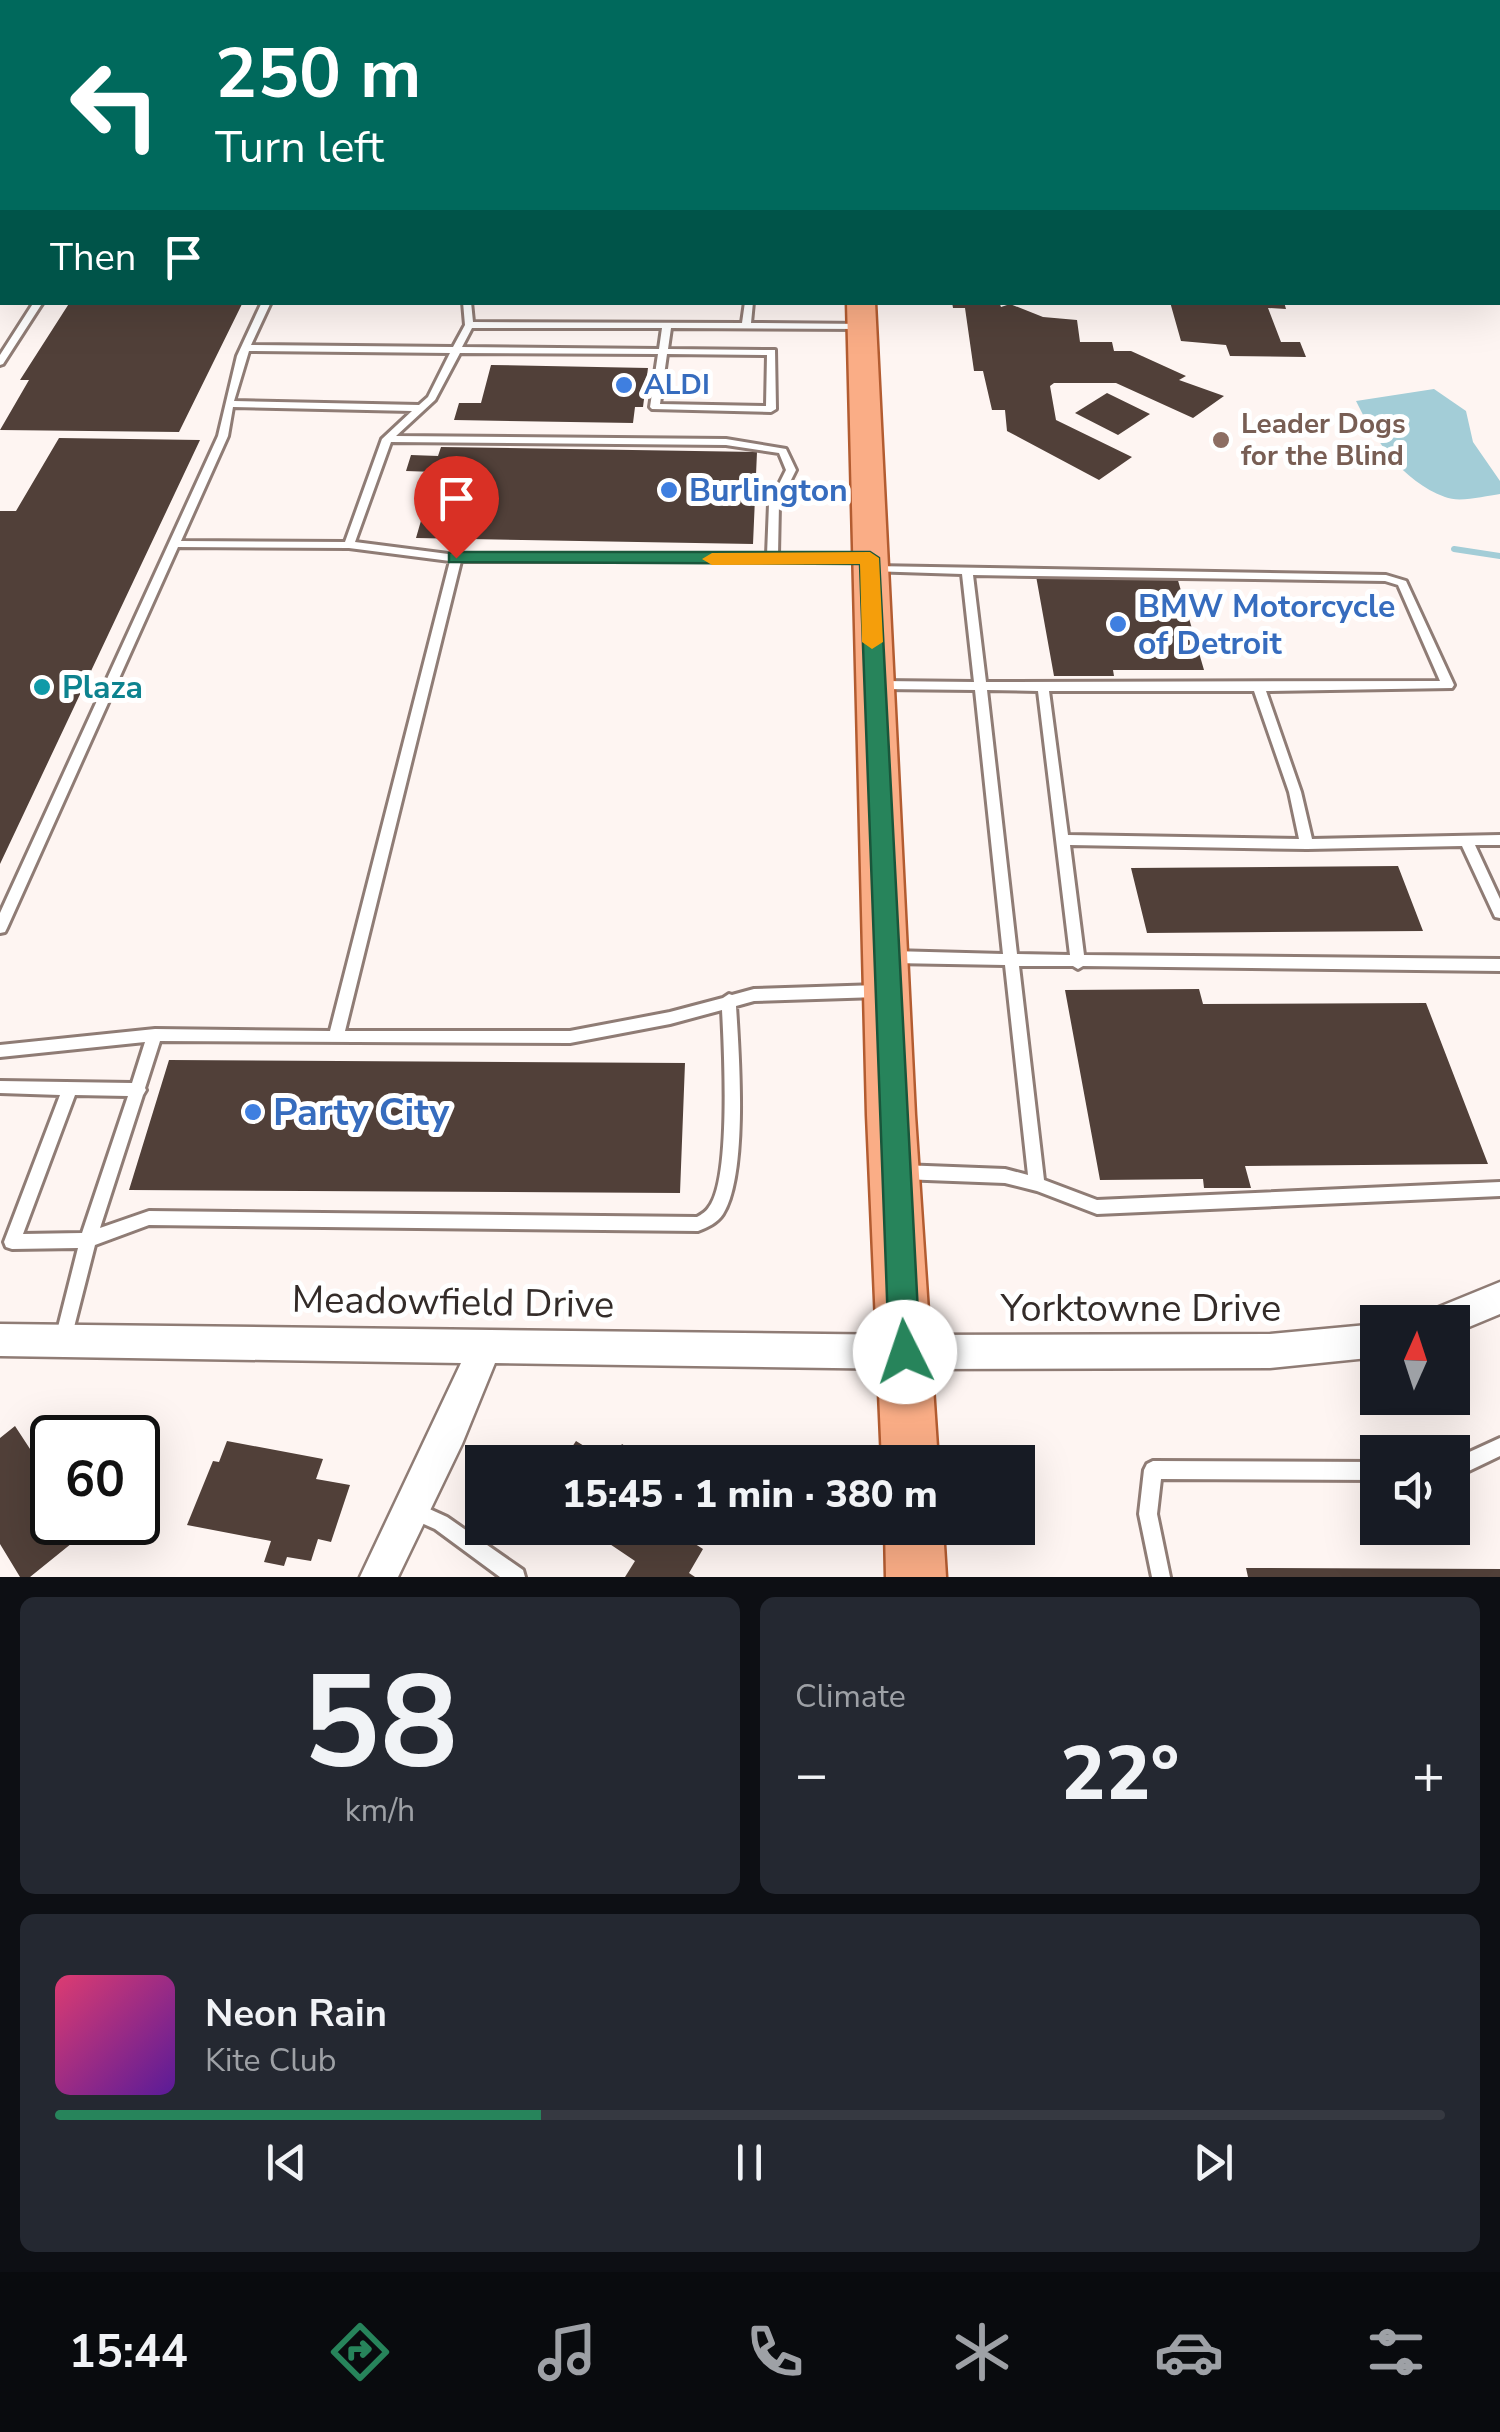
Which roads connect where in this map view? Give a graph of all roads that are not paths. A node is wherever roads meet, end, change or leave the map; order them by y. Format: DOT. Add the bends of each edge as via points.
graph roads {
  1 [pos="37,305"];
  2 [pos="267,305"];
  3 [pos="467,305"];
  4 [pos="749,305"];
  5 [pos="862,314"];
  6 [pos="746,324"];
  7 [pos="469,325"];
  8 [pos="667,326"];
  9 [pos="246,348"];
  10 [pos="456,351"];
  11 [pos="664,352"];
  12 [pos="0,362"];
  13 [pos="229,404"];
  14 [pos="419,408"];
  15 [pos="387,440"];
  16 [pos="174,544"];
  17 [pos="349,545"];
  18 [pos="456,558"];
  19 [pos="772,559"];
  20 [pos="870,564"];
  21 [pos="967,571"];
  22 [pos="874,685"];
  23 [pos="980,686"];
  24 [pos="1042,688"];
  25 [pos="1260,690"];
  26 [pos="1062,840"];
  27 [pos="1500,840"];
  28 [pos="1466,842"];
  29 [pos="1306,844"];
  30 [pos="1500,913"];
  31 [pos="0,928"];
  32 [pos="1011,960"];
  33 [pos="1078,963"];
  34 [pos="1500,965"];
  35 [pos="886,974"];
  36 [pos="729,1000"];
  37 [pos="155,1035"];
  38 [pos="336,1037"];
  39 [pos="0,1051"];
  40 [pos="0,1087"];
  41 [pos="69,1090"];
  42 [pos="139,1090"];
  43 [pos="894,1172"];
  44 [pos="1038,1184"];
  45 [pos="1500,1189"];
  46 [pos="88,1240"];
  47 [pos="6,1248"];
  48 [pos="1500,1298"];
  49 [pos="1470,1310"];
  50 [pos="0,1340"];
  51 [pos="62,1340"];
  52 [pos="1360,1342"];
  53 [pos="486,1345"];
  54 [pos="905,1352"];
  55 [pos="909,1445"];
  56 [pos="1500,1448"];
  57 [pos="1470,1462"];
  58 [pos="1360,1471"];
  59 [pos="411,1510"];
  60 [pos="915,1545"];
  61 [pos="379,1577"];
  62 [pos="516,1577"];
  63 [pos="916,1577"];
  64 [pos="1160,1577"];
  1 -- 12 [label="lane"];
  2 -- 9 [label="lane"];
  3 -- 7 [label="lane"];
  4 -- 6 [label="lane"];
  5 -- 6 [label="lane"];
  5 -- 20 [label="main road"];
  6 -- 8 [label="lane"];
  7 -- 8 [label="lane"];
  7 -- 10 [label="lane"];
  8 -- 11 [label="lane"];
  9 -- 10 [label="lane"];
  9 -- 13 [label="lane"];
  10 -- 11 [label="lane"];
  10 -- 14 [label="lane" via="432,398"];
  11 -- 11 [label="lane" via="656,407 771,408 772,352"];
  13 -- 14 [label="lane"];
  13 -- 16 [label="lane" via="223,436"];
  14 -- 15 [label="lane"];
  15 -- 17 [label="lane"];
  15 -- 19 [label="lane" via="726,442 772,448 783,452 791,470 774,504"];
  16 -- 17 [label="lane"];
  16 -- 31 [label="lane"];
  17 -- 18 [label="lane"];
  18 -- 19 [label="lane"];
  18 -- 38 [label="lane"];
  19 -- 20 [label="lane"];
  20 -- 21 [label="lane"];
  20 -- 22 [label="main road"];
  21 -- 23 [label="lane"];
  21 -- 25 [label="lane" via="1386,578 1402,583 1448,685"];
  22 -- 23 [label="lane"];
  22 -- 35 [label="main road"];
  23 -- 24 [label="lane"];
  23 -- 32 [label="lane"];
  24 -- 25 [label="lane"];
  24 -- 26 [label="lane"];
  25 -- 29 [label="lane"];
  26 -- 29 [label="lane"];
  26 -- 33 [label="lane"];
  27 -- 28 [label="lane"];
  28 -- 29 [label="lane"];
  28 -- 30 [label="lane"];
  32 -- 33 [label="lane"];
  32 -- 35 [label="lane"];
  32 -- 44 [label="lane"];
  33 -- 34 [label="lane"];
  35 -- 36 [label="lane"];
  35 -- 43 [label="main road"];
  36 -- 38 [label="lane" via="570,1037"];
  36 -- 46 [label="lane" via="727,1166 720,1203 698,1224 150,1218"];
  37 -- 38 [label="lane"];
  37 -- 39 [label="lane"];
  37 -- 42 [label="lane"];
  40 -- 41 [label="lane"];
  41 -- 42 [label="lane"];
  41 -- 47 [label="lane"];
  42 -- 46 [label="lane"];
  43 -- 44 [label="lane" via="1005,1176"];
  43 -- 54 [label="main road"];
  44 -- 45 [label="lane" via="1097,1207"];
  46 -- 47 [label="lane"];
  46 -- 51 [label="lane"];
  48 -- 49 [label="street"];
  50 -- 51 [label="street, Meadowfield Drive"];
  51 -- 53 [label="street, Meadowfield Drive"];
  52 -- 54 [label="street, Yorktowne Drive" via="1270,1351"];
  53 -- 54 [label="street, Meadowfield Drive"];
  53 -- 59 [label="street"];
  54 -- 55 [label="main road"];
  56 -- 57 [label="lane"];
  58 -- 64 [label="lane" via="1153,1470 1148,1514"];
  59 -- 61 [label="street"];
  59 -- 62 [label="lane" via="442,1523"];
  60 -- 63 [label="main road"];
}
